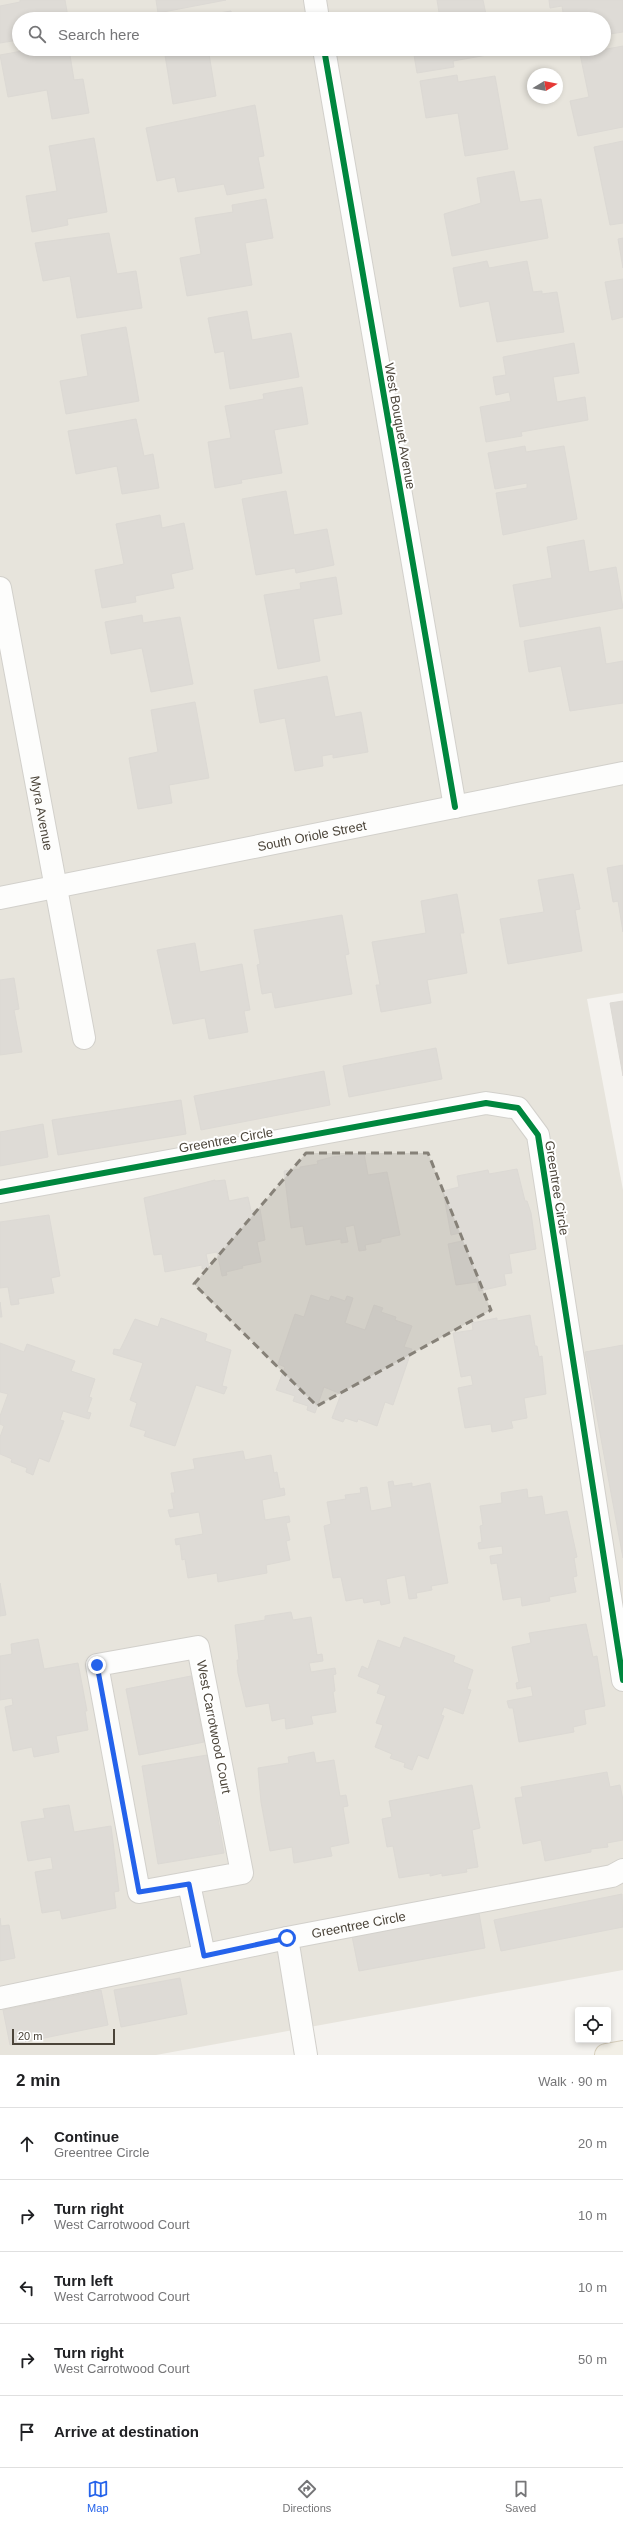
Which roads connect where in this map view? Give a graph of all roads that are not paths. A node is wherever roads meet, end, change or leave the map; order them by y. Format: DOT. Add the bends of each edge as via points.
graph roads {
  1 [pos="315,0"];
  2 [pos="317,12"];
  3 [pos="325,56"];
  4 [pos="0,588"];
  5 [pos="623,774"];
  6 [pos="455,807"];
  7 [pos="56,888"];
  8 [pos="0,898"];
  9 [pos="84,1038"];
  10 [pos="0,1192"];
  11 [pos="623,1680"];
  12 [pos="623,1870"];
  13 [pos="189,1884"];
  14 [pos="287,1938"];
  15 [pos="204,1956"];
  16 [pos="0,1998"];
  17 [pos="623,2052"];
  18 [pos="306,2055"];
  19 [pos="606,2055"];
  1 -- 2 [label="street"];
  3 -- 6 [label="street, West Bouquet Avenue"];
  4 -- 7 [label="street, Myra Avenue"];
  5 -- 6 [label="street, South Oriole Street"];
  6 -- 7 [label="street, South Oriole Street"];
  7 -- 8 [label="street, South Oriole Street"];
  7 -- 9 [label="street, Myra Avenue"];
  10 -- 11 [label="street, Greentree Circle" via="486,1103 518,1108 538,1135"];
  12 -- 14 [label="street, Greentree Circle" via="612,1876"];
  13 -- 13 [label="street, West Carrotwood Court" via="242,1873 198,1647 97,1665 139,1892"];
  13 -- 15 [label="street"];
  14 -- 15 [label="street, Greentree Circle"];
  14 -- 18 [label="street"];
  15 -- 16 [label="street, Greentree Circle"];
  17 -- 19 [label="main road"];
}
